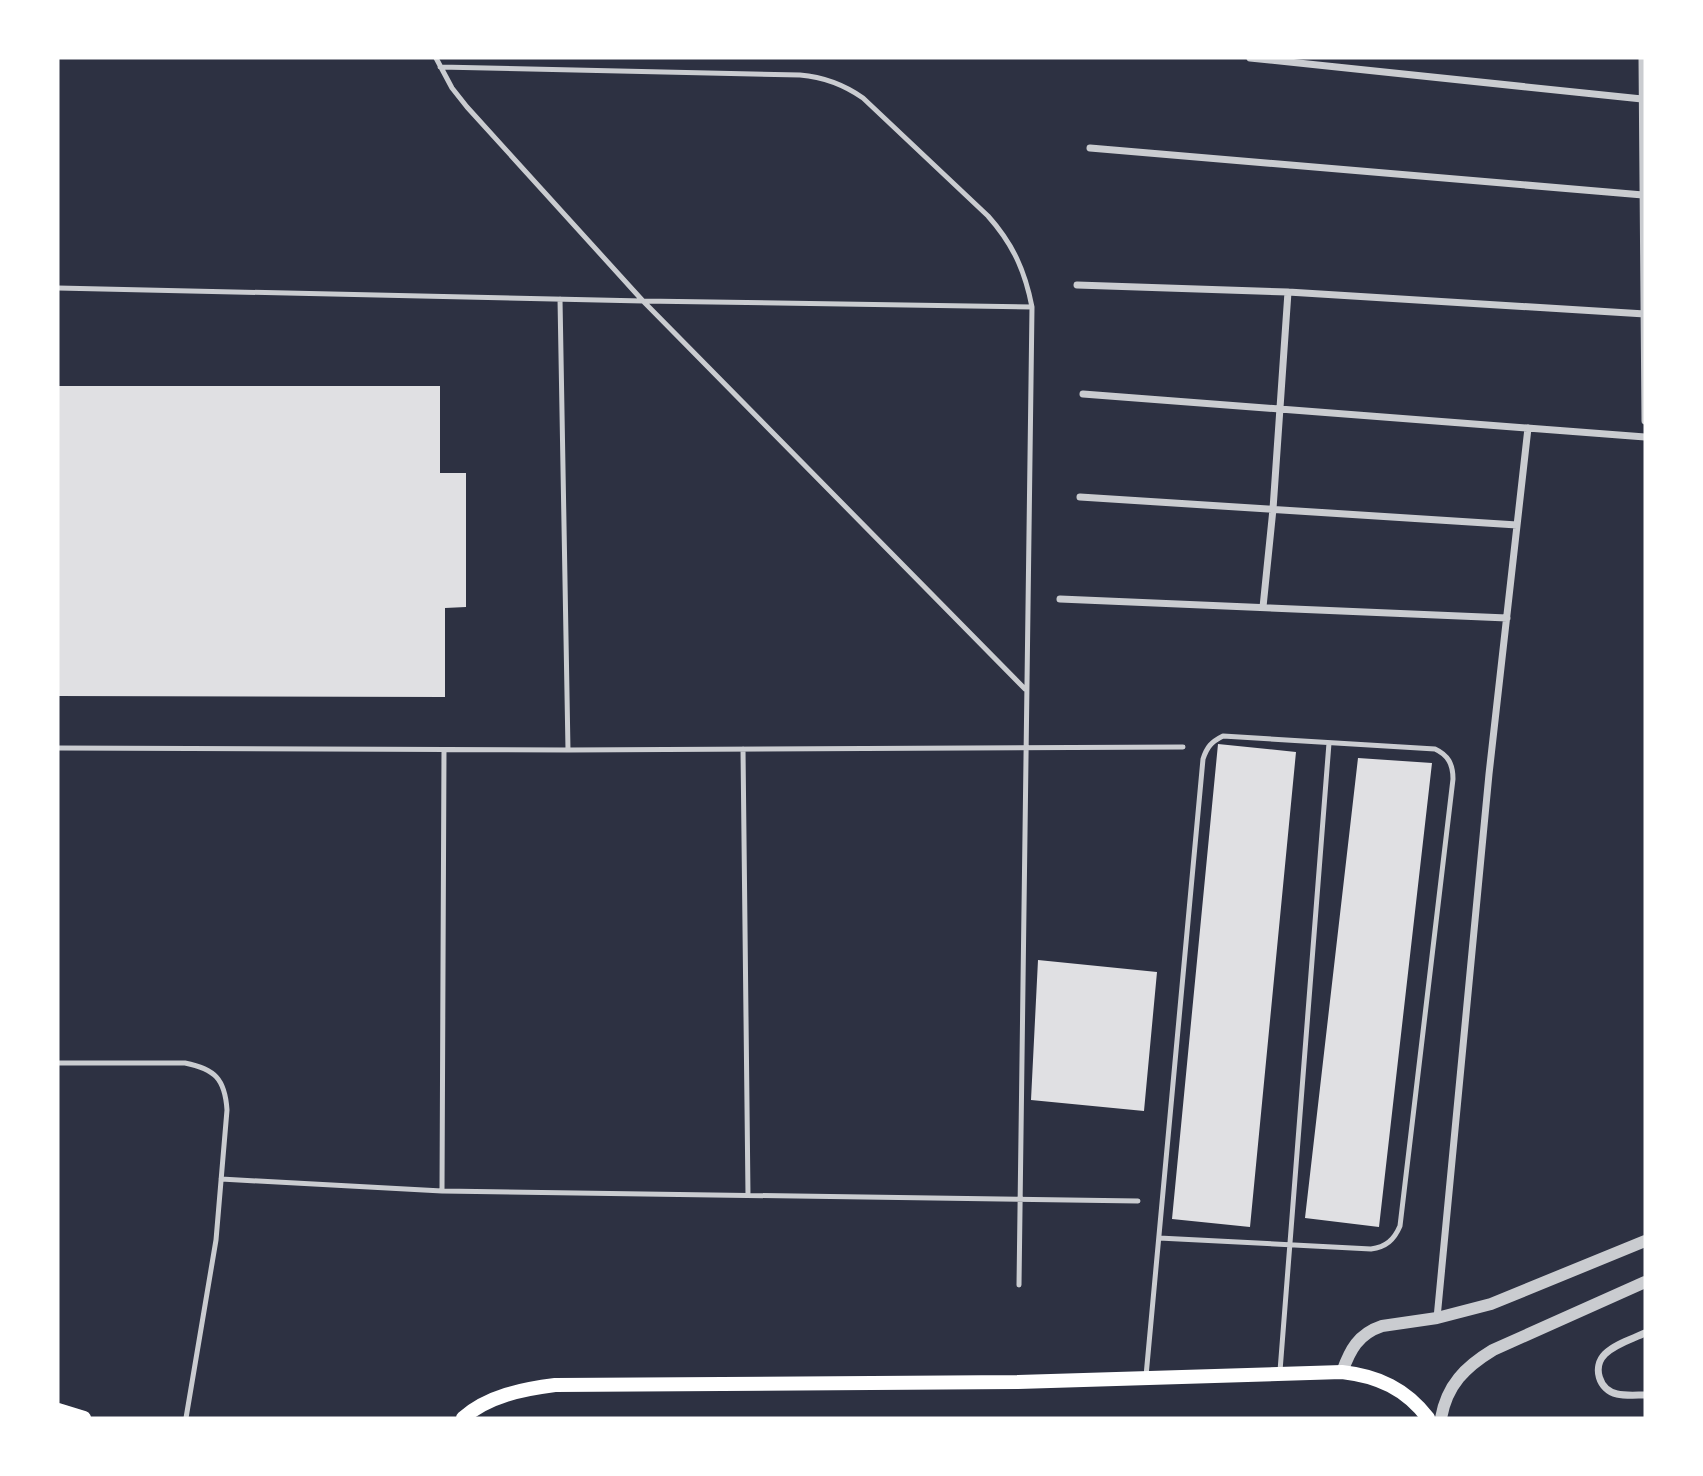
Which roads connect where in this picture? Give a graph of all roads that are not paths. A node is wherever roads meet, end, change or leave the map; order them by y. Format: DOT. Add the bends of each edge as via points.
graph roads {
  1 [pos="436,58"];
  2 [pos="1250,58"];
  3 [pos="1642,58"];
  4 [pos="440,67"];
  5 [pos="1642,99"];
  6 [pos="1644,117"];
  7 [pos="1090,148"];
  8 [pos="1643,195"];
  9 [pos="1644,215"];
  10 [pos="1077,285"];
  11 [pos="58,288"];
  12 [pos="1288,292"];
  13 [pos="560,299"];
  14 [pos="643,301"];
  15 [pos="1032,307"];
  16 [pos="1645,314"];
  17 [pos="1083,394"];
  18 [pos="1279,409"];
  19 [pos="1645,421"];
  20 [pos="1528,428"];
  21 [pos="1645,437"];
  22 [pos="1080,497"];
  23 [pos="1273,509"];
  24 [pos="1517,525"];
  25 [pos="1060,598"];
  26 [pos="1263,607"];
  27 [pos="1507,618"];
  28 [pos="1025,689"];
  29 [pos="1329,743"];
  30 [pos="58,747"];
  31 [pos="1024,747"];
  32 [pos="1183,747"];
  33 [pos="743,749"];
  34 [pos="444,750"];
  35 [pos="568,750"];
  36 [pos="58,1063"];
  37 [pos="221,1179"];
  38 [pos="442,1191"];
  39 [pos="748,1195"];
  40 [pos="1020,1199"];
  41 [pos="1138,1201"];
  42 [pos="1159,1238"];
  43 [pos="1645,1241"];
  44 [pos="1290,1245"];
  45 [pos="1645,1282"];
  46 [pos="1019,1285"];
  47 [pos="1437,1318"];
  48 [pos="1645,1333"];
  49 [pos="1342,1372"];
  50 [pos="1280,1373"];
  51 [pos="1146,1378"];
  52 [pos="1645,1395"];
  53 [pos="58,1410"];
  54 [pos="83,1418"];
  55 [pos="186,1418"];
  56 [pos="463,1418"];
  57 [pos="1428,1418"];
  58 [pos="1441,1418"];
  1 -- 4 [label="lane"];
  2 -- 5 [label="street"];
  3 -- 5 [label="street"];
  4 -- 14 [label="lane" via="467,107"];
  4 -- 15 [label="lane" via="800,75 833,81 863,98 1005,235 1027,282"];
  5 -- 6 [label="street"];
  6 -- 8 [label="street"];
  7 -- 8 [label="street"];
  8 -- 9 [label="street"];
  9 -- 16 [label="street"];
  10 -- 12 [label="street"];
  11 -- 13 [label="lane"];
  12 -- 16 [label="street"];
  12 -- 18 [label="street"];
  13 -- 14 [label="lane"];
  13 -- 35 [label="lane"];
  14 -- 15 [label="lane"];
  14 -- 28 [label="lane"];
  15 -- 28 [label="lane"];
  16 -- 19 [label="street"];
  17 -- 18 [label="street"];
  18 -- 20 [label="street"];
  18 -- 23 [label="street"];
  20 -- 21 [label="street"];
  20 -- 24 [label="street"];
  22 -- 23 [label="street"];
  23 -- 24 [label="street"];
  23 -- 26 [label="street"];
  24 -- 27 [label="street"];
  25 -- 26 [label="street"];
  26 -- 27 [label="street"];
  27 -- 47 [label="street"];
  28 -- 31 [label="lane"];
  29 -- 42 [label="lane" via="1223,736 1206,749"];
  29 -- 44 [label="lane"];
  29 -- 44 [label="lane" via="1435,749 1450,761 1453,779 1400,1226 1389,1243 1371,1249"];
  30 -- 34 [label="lane"];
  31 -- 32 [label="lane"];
  31 -- 33 [label="lane"];
  31 -- 40 [label="lane"];
  33 -- 35 [label="lane"];
  33 -- 39 [label="lane"];
  34 -- 35 [label="lane"];
  34 -- 38 [label="lane"];
  36 -- 37 [label="lane" via="185,1063 217,1077 226,1092 227,1110"];
  37 -- 38 [label="lane"];
  37 -- 55 [label="lane" via="216,1240"];
  38 -- 39 [label="lane"];
  39 -- 40 [label="lane"];
  40 -- 41 [label="lane"];
  40 -- 46 [label="lane"];
  42 -- 44 [label="lane"];
  42 -- 51 [label="lane"];
  43 -- 47 [label="street" via="1491,1304"];
  44 -- 50 [label="lane"];
  45 -- 58 [label="street" via="1472,1363 1455,1380"];
  47 -- 49 [label="street" via="1370,1330 1351,1349"];
  48 -- 52 [label="street" via="1603,1355 1598,1366 1606,1389 1618,1395"];
  49 -- 50 [label="main road"];
  49 -- 57 [label="main road" via="1388,1383"];
  50 -- 51 [label="main road"];
  51 -- 56 [label="main road" via="555,1385 494,1399"];
  53 -- 54 [label="main road"];
}
